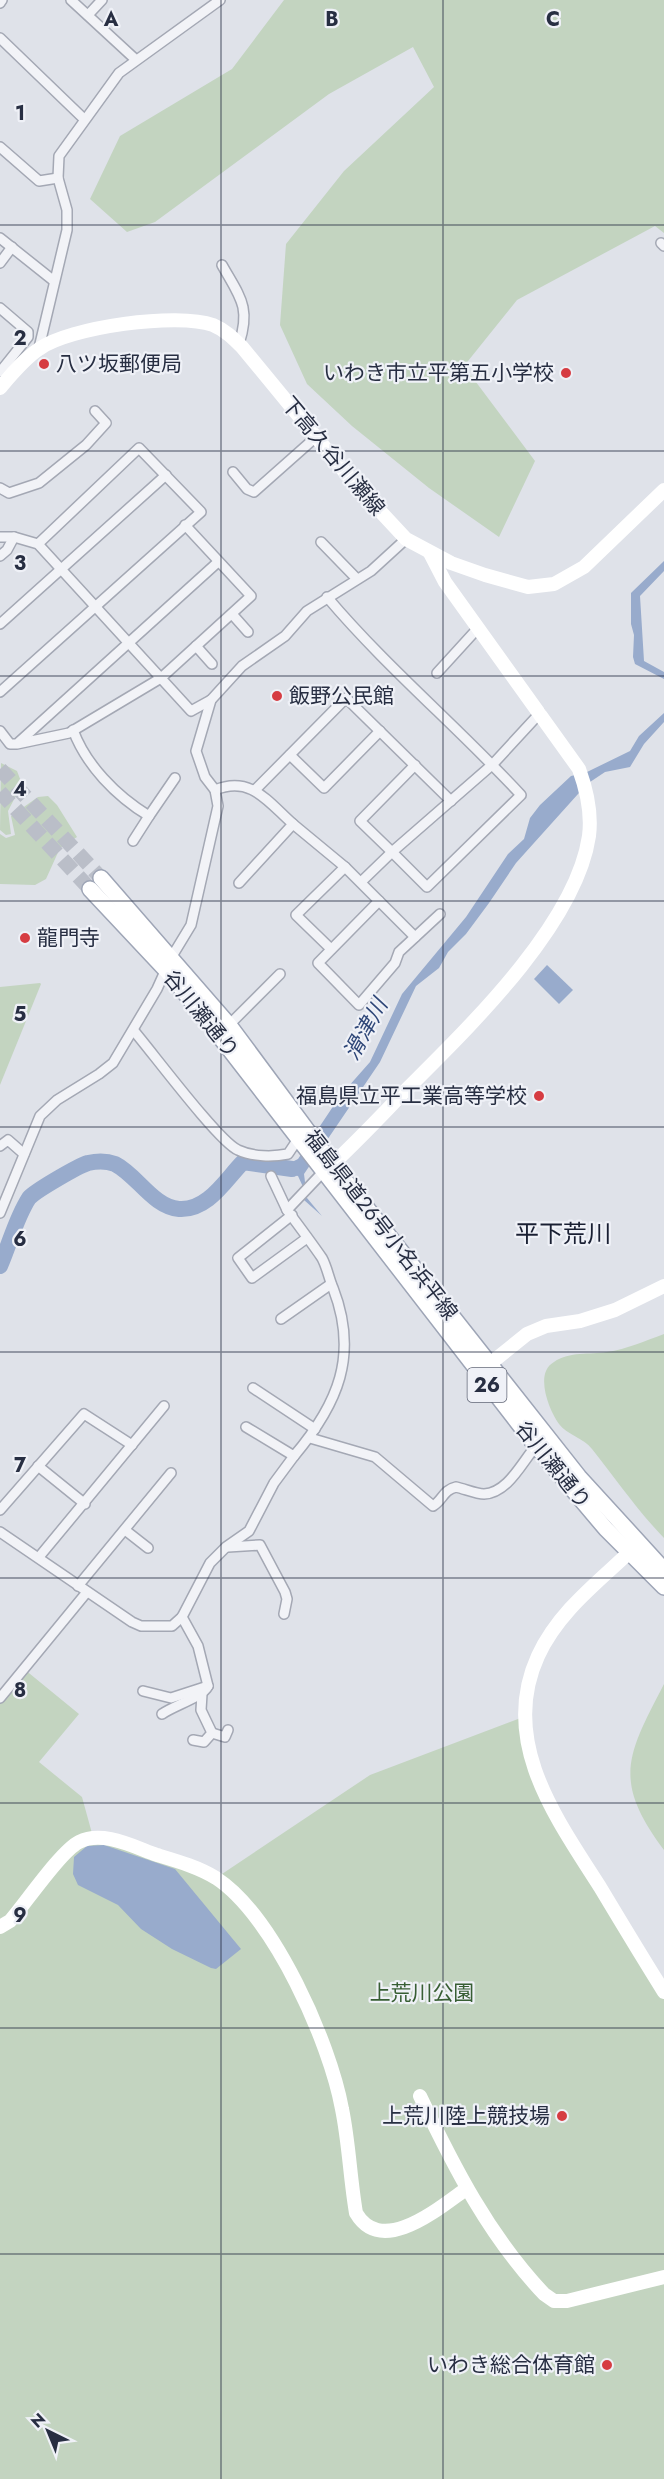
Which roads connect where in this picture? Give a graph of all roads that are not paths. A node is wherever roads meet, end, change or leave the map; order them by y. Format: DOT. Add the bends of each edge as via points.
graph roads {
  1 [pos="71,0"];
  2 [pos="102,0"];
  3 [pos="220,0"];
  4 [pos="88,15"];
  5 [pos="0,38"];
  6 [pos="135,59"];
  7 [pos="84,119"];
  8 [pos="0,147"];
  9 [pos="58,178"];
  10 [pos="0,238"];
  11 [pos="12,248"];
  12 [pos="0,263"];
  13 [pos="222,265"];
  14 [pos="54,281"];
  15 [pos="0,308"];
  16 [pos="239,344"];
  17 [pos="39,348"];
  18 [pos="2,378"];
  19 [pos="95,411"];
  20 [pos="316,437"];
  21 [pos="232,472"];
  22 [pos="166,475"];
  23 [pos="0,488"];
  24 [pos="663,493"];
  25 [pos="185,525"];
  26 [pos="0,537"];
  27 [pos="14,537"];
  28 [pos="406,538"];
  29 [pos="321,542"];
  30 [pos="38,544"];
  31 [pos="430,553"];
  32 [pos="0,556"];
  33 [pos="218,562"];
  34 [pos="62,568"];
  35 [pos="357,579"];
  36 [pos="327,597"];
  37 [pos="96,605"];
  38 [pos="232,614"];
  39 [pos="0,624"];
  40 [pos="478,628"];
  41 [pos="248,632"];
  42 [pos="128,642"];
  43 [pos="196,646"];
  44 [pos="212,664"];
  45 [pos="437,674"];
  46 [pos="161,678"];
  47 [pos="0,692"];
  48 [pos="211,700"];
  49 [pos="540,713"];
  50 [pos="73,730"];
  51 [pos="0,731"];
  52 [pos="380,731"];
  53 [pos="17,744"];
  54 [pos="290,755"];
  55 [pos="493,764"];
  56 [pos="415,765"];
  57 [pos="175,778"];
  58 [pos="215,790"];
  59 [pos="255,790"];
  60 [pos="451,801"];
  61 [pos="149,816"];
  62 [pos="293,824"];
  63 [pos="133,841"];
  64 [pos="392,852"];
  65 [pos="345,867"];
  66 [pos="360,882"];
  67 [pos="95,883"];
  68 [pos="239,883"];
  69 [pos="379,901"];
  70 [pos="440,914"];
  71 [pos="415,937"];
  72 [pos="331,949"];
  73 [pos="169,964"];
  74 [pos="280,974"];
  75 [pos="229,1025"];
  76 [pos="134,1031"];
  77 [pos="304,1140"];
  78 [pos="0,1146"];
  79 [pos="24,1154"];
  80 [pos="325,1164"];
  81 [pos="271,1176"];
  82 [pos="0,1213"];
  83 [pos="290,1213"];
  84 [pos="307,1238"];
  85 [pos="331,1284"];
  86 [pos="664,1286"];
  87 [pos="281,1319"];
  88 [pos="484,1368"];
  89 [pos="253,1388"];
  90 [pos="164,1406"];
  91 [pos="246,1427"];
  92 [pos="313,1433"];
  93 [pos="132,1445"];
  94 [pos="536,1446"];
  95 [pos="294,1456"];
  96 [pos="38,1466"];
  97 [pos="171,1473"];
  98 [pos="84,1504"];
  99 [pos="0,1510"];
  100 [pos="125,1530"];
  101 [pos="0,1532"];
  102 [pos="226,1547"];
  103 [pos="148,1548"];
  104 [pos="634,1548"];
  105 [pos="39,1557"];
  106 [pos="664,1570"];
  107 [pos="78,1586"];
  108 [pos="664,1587"];
  109 [pos="87,1592"];
  110 [pos="284,1614"];
  111 [pos="182,1617"];
  112 [pos="205,1690"];
  113 [pos="143,1691"];
  114 [pos="0,1698"];
  115 [pos="162,1714"];
  116 [pos="228,1730"];
  117 [pos="212,1733"];
  118 [pos="193,1740"];
  119 [pos="0,1927"];
  120 [pos="664,1992"];
  121 [pos="420,2096"];
  122 [pos="466,2189"];
  123 [pos="664,2277"];
  1 -- 4 [label="street"];
  2 -- 4 [label="street"];
  3 -- 6 [label="street"];
  4 -- 6 [label="street"];
  5 -- 7 [label="street"];
  6 -- 7 [label="street" via="119,73"];
  7 -- 9 [label="street" via="59,156"];
  8 -- 9 [label="street" via="39,181"];
  9 -- 14 [label="street" via="67,210 67,230"];
  10 -- 11 [label="street"];
  11 -- 12 [label="street"];
  11 -- 14 [label="street"];
  13 -- 16 [label="street" via="246,317"];
  14 -- 17 [label="street"];
  15 -- 18 [label="street" via="28,332"];
  16 -- 17 [label="street, 下高久谷川瀬線" via="230,334 210,324 128,323 76,333"];
  16 -- 20 [label="street, 下高久谷川瀬線"];
  17 -- 18 [label="street, 下高久谷川瀬線"];
  19 -- 23 [label="street" via="106,423 86,445 39,483 9,493"];
  20 -- 21 [label="street" via="254,492"];
  20 -- 28 [label="street, 下高久谷川瀬線" via="381,515"];
  22 -- 25 [label="street" via="201,512"];
  22 -- 30 [label="street" via="139,448"];
  22 -- 34 [label="street"];
  24 -- 31 [label="street, 下高久谷川瀬線" via="584,567 554,584 528,587"];
  25 -- 33 [label="street"];
  25 -- 37 [label="street"];
  26 -- 27 [label="street"];
  27 -- 30 [label="street"];
  27 -- 32 [label="street"];
  28 -- 31 [label="street, 下高久谷川瀬線"];
  28 -- 35 [label="street"];
  29 -- 35 [label="street"];
  30 -- 34 [label="street"];
  31 -- 40 [label="street"];
  33 -- 38 [label="street" via="251,597"];
  33 -- 42 [label="street"];
  34 -- 37 [label="street"];
  34 -- 39 [label="street"];
  35 -- 36 [label="street"];
  36 -- 48 [label="street" via="307,611 279,642 242,666"];
  36 -- 55 [label="street" via="366,642"];
  37 -- 42 [label="street"];
  37 -- 47 [label="street"];
  38 -- 41 [label="street"];
  38 -- 43 [label="street"];
  40 -- 45 [label="street"];
  40 -- 49 [label="street"];
  42 -- 46 [label="street"];
  42 -- 53 [label="street"];
  43 -- 44 [label="street"];
  43 -- 46 [label="street"];
  46 -- 48 [label="street" via="190,711"];
  46 -- 50 [label="street"];
  48 -- 58 [label="street" via="196,751 205,777"];
  49 -- 55 [label="street"];
  49 -- 80 [label="street" via="579,769 588,801 588,838 577,876 551,923 489,1007"];
  50 -- 53 [label="street"];
  50 -- 61 [label="street" via="81,752 128,803"];
  51 -- 53 [label="street" via="10,744"];
  52 -- 54 [label="street" via="324,788"];
  52 -- 54 [label="street" via="346,698"];
  52 -- 56 [label="street"];
  54 -- 59 [label="street"];
  55 -- 60 [label="street"];
  55 -- 64 [label="street" via="521,795 427,887"];
  56 -- 60 [label="street"];
  56 -- 64 [label="street" via="360,821"];
  57 -- 61 [label="street"];
  58 -- 59 [label="street" via="238,784"];
  58 -- 73 [label="street" via="216,817 191,925"];
  59 -- 62 [label="street"];
  60 -- 64 [label="street"];
  61 -- 63 [label="street"];
  62 -- 65 [label="street"];
  62 -- 68 [label="street"];
  64 -- 66 [label="street"];
  65 -- 66 [label="street"];
  65 -- 72 [label="street" via="296,915"];
  66 -- 69 [label="street"];
  67 -- 73 [label="main road, 福島県道26号小名浜平線 / 26"];
  69 -- 71 [label="street"];
  69 -- 72 [label="street"];
  70 -- 71 [label="street"];
  71 -- 72 [label="street" via="359,1005 318,963"];
  73 -- 75 [label="main road, 福島県道26号小名浜平線 / 26"];
  73 -- 76 [label="street"];
  73 -- 77 [label="main road, 谷川瀬通り / 26"];
  74 -- 75 [label="street"];
  75 -- 77 [label="main road, 福島県道26号小名浜平線 / 26"];
  76 -- 77 [label="street" via="237,1150 273,1157 288,1154"];
  76 -- 79 [label="street" via="113,1062 40,1116"];
  77 -- 80 [label="main road, 福島県道26号小名浜平線 / 26"];
  78 -- 79 [label="street" via="8,1140"];
  79 -- 82 [label="street"];
  80 -- 83 [label="street"];
  80 -- 88 [label="main road, 福島県道26号小名浜平線 / 26"];
  81 -- 83 [label="street"];
  83 -- 84 [label="street"];
  83 -- 84 [label="street" via="238,1258 252,1278"];
  84 -- 85 [label="street" via="323,1261"];
  85 -- 87 [label="street"];
  85 -- 92 [label="street" via="344,1325 344,1368 332,1402"];
  86 -- 88 [label="street" via="615,1311 527,1334"];
  88 -- 94 [label="main road, 谷川瀬通り / 26"];
  88 -- 104 [label="main road, 福島県道26号小名浜平線 / 26" via="579,1477"];
  89 -- 92 [label="street"];
  90 -- 93 [label="street"];
  91 -- 95 [label="street"];
  92 -- 94 [label="street" via="375,1457 433,1506 444,1493 456,1487 483,1494 508,1483"];
  92 -- 95 [label="street"];
  93 -- 96 [label="street" via="84,1414"];
  93 -- 98 [label="street"];
  94 -- 104 [label="main road, 谷川瀬通り / 26"];
  95 -- 102 [label="street" via="274,1483 249,1532"];
  96 -- 98 [label="street"];
  96 -- 99 [label="street"];
  97 -- 100 [label="street"];
  98 -- 105 [label="street"];
  100 -- 103 [label="street"];
  100 -- 107 [label="street"];
  101 -- 105 [label="street"];
  102 -- 110 [label="street" via="260,1545 285,1592"];
  102 -- 111 [label="street" via="210,1563"];
  104 -- 106 [label="main road, 福島県道26号小名浜平線 / 26"];
  104 -- 108 [label="main road, 谷川瀬通り / 26"];
  104 -- 120 [label="street" via="567,1611 538,1656 528,1696 527,1741 542,1792"];
  105 -- 107 [label="street"];
  107 -- 109 [label="street"];
  109 -- 111 [label="street" via="141,1626 172,1626"];
  109 -- 114 [label="street"];
  111 -- 112 [label="street" via="198,1646"];
  112 -- 113 [label="street" via="171,1698"];
  112 -- 115 [label="street"];
  112 -- 117 [label="street" via="201,1710"];
  116 -- 117 [label="street" via="225,1737"];
  117 -- 118 [label="street" via="204,1742"];
  119 -- 122 [label="street" via="10,1921 77,1843 93,1837 114,1840 216,1878 251,1913 307,2004 336,2081 355,2206 362,2222 380,2230 406,2228"];
  121 -- 122 [label="street"];
  122 -- 123 [label="street" via="533,2282 554,2301"];
}
